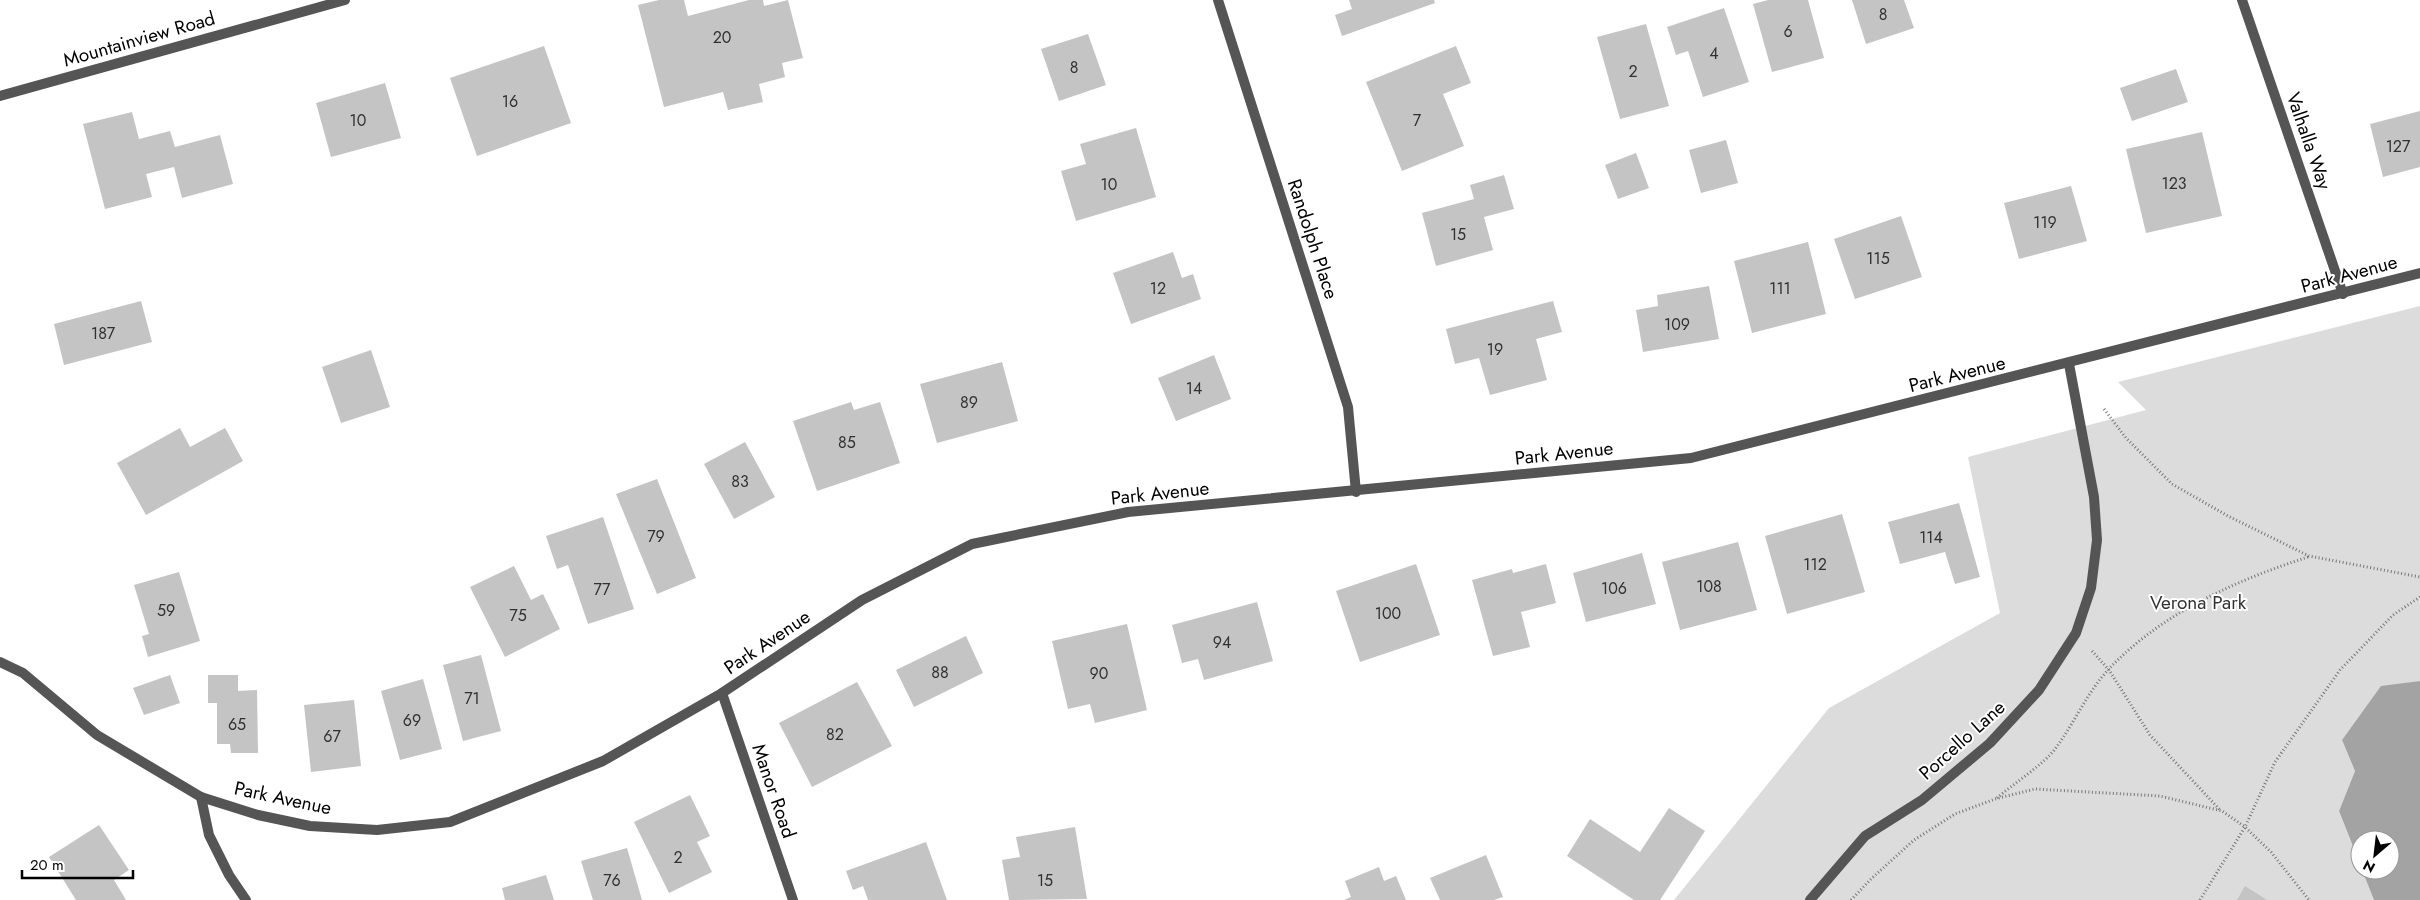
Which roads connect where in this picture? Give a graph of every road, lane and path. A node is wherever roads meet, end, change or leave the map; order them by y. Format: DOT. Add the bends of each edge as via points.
graph roads {
  1 [pos="345,0"];
  2 [pos="1218,0"];
  3 [pos="2242,0"];
  4 [pos="0,96"];
  5 [pos="2420,273"];
  6 [pos="2343,294"];
  7 [pos="2069,364"];
  8 [pos="2103,408"];
  9 [pos="1356,492"];
  10 [pos="2309,556"];
  11 [pos="2420,577"];
  12 [pos="2420,597"];
  13 [pos="2076,633"];
  14 [pos="0,662"];
  15 [pos="2109,670"];
  16 [pos="722,693"];
  17 [pos="201,797"];
  18 [pos="1995,799"];
  19 [pos="2222,811"];
  20 [pos="2245,827"];
  21 [pos="246,900"];
  22 [pos="793,900"];
  23 [pos="1810,900"];
  24 [pos="1851,900"];
  25 [pos="2200,900"];
  26 [pos="2309,900"];
  1 -- 4 [label="street, Mountainview Road"];
  2 -- 9 [label="street, Randolph Place" via="1348,407"];
  3 -- 6 [label="street, Valhalla Way"];
  5 -- 6 [label="street, Park Avenue"];
  6 -- 7 [label="street, Park Avenue"];
  7 -- 9 [label="street, Park Avenue" via="1691,458"];
  7 -- 13 [label="street, Porcello Lane" via="2094,497 2097,540 2091,588"];
  8 -- 10 [label="path" via="2126,438 2172,484"];
  9 -- 16 [label="street, Park Avenue" via="1128,512 972,544 862,600"];
  10 -- 11 [label="path"];
  10 -- 15 [label="path" via="2244,580 2191,607 2148,636"];
  12 -- 20 [label="path" via="2393,616 2340,670 2275,762"];
  13 -- 15 [label="path"];
  13 -- 23 [label="street, Porcello Lane" via="2039,690 1990,743 1922,800 1864,836"];
  14 -- 17 [label="street, Park Avenue" via="23,673 97,735"];
  15 -- 18 [label="path" via="2085,700 2054,750"];
  15 -- 19 [label="path" via="2150,736"];
  16 -- 17 [label="street, Park Avenue" via="603,761 450,822 377,830 310,826"];
  16 -- 22 [label="street, Manor Road"];
  17 -- 21 [label="street" via="209,835"];
  18 -- 19 [label="path" via="2035,789 2081,791 2160,796"];
  18 -- 24 [label="path" via="1955,814 1914,840"];
  19 -- 20 [label="path"];
  20 -- 25 [label="path"];
  20 -- 26 [label="path" via="2271,852"];
}
